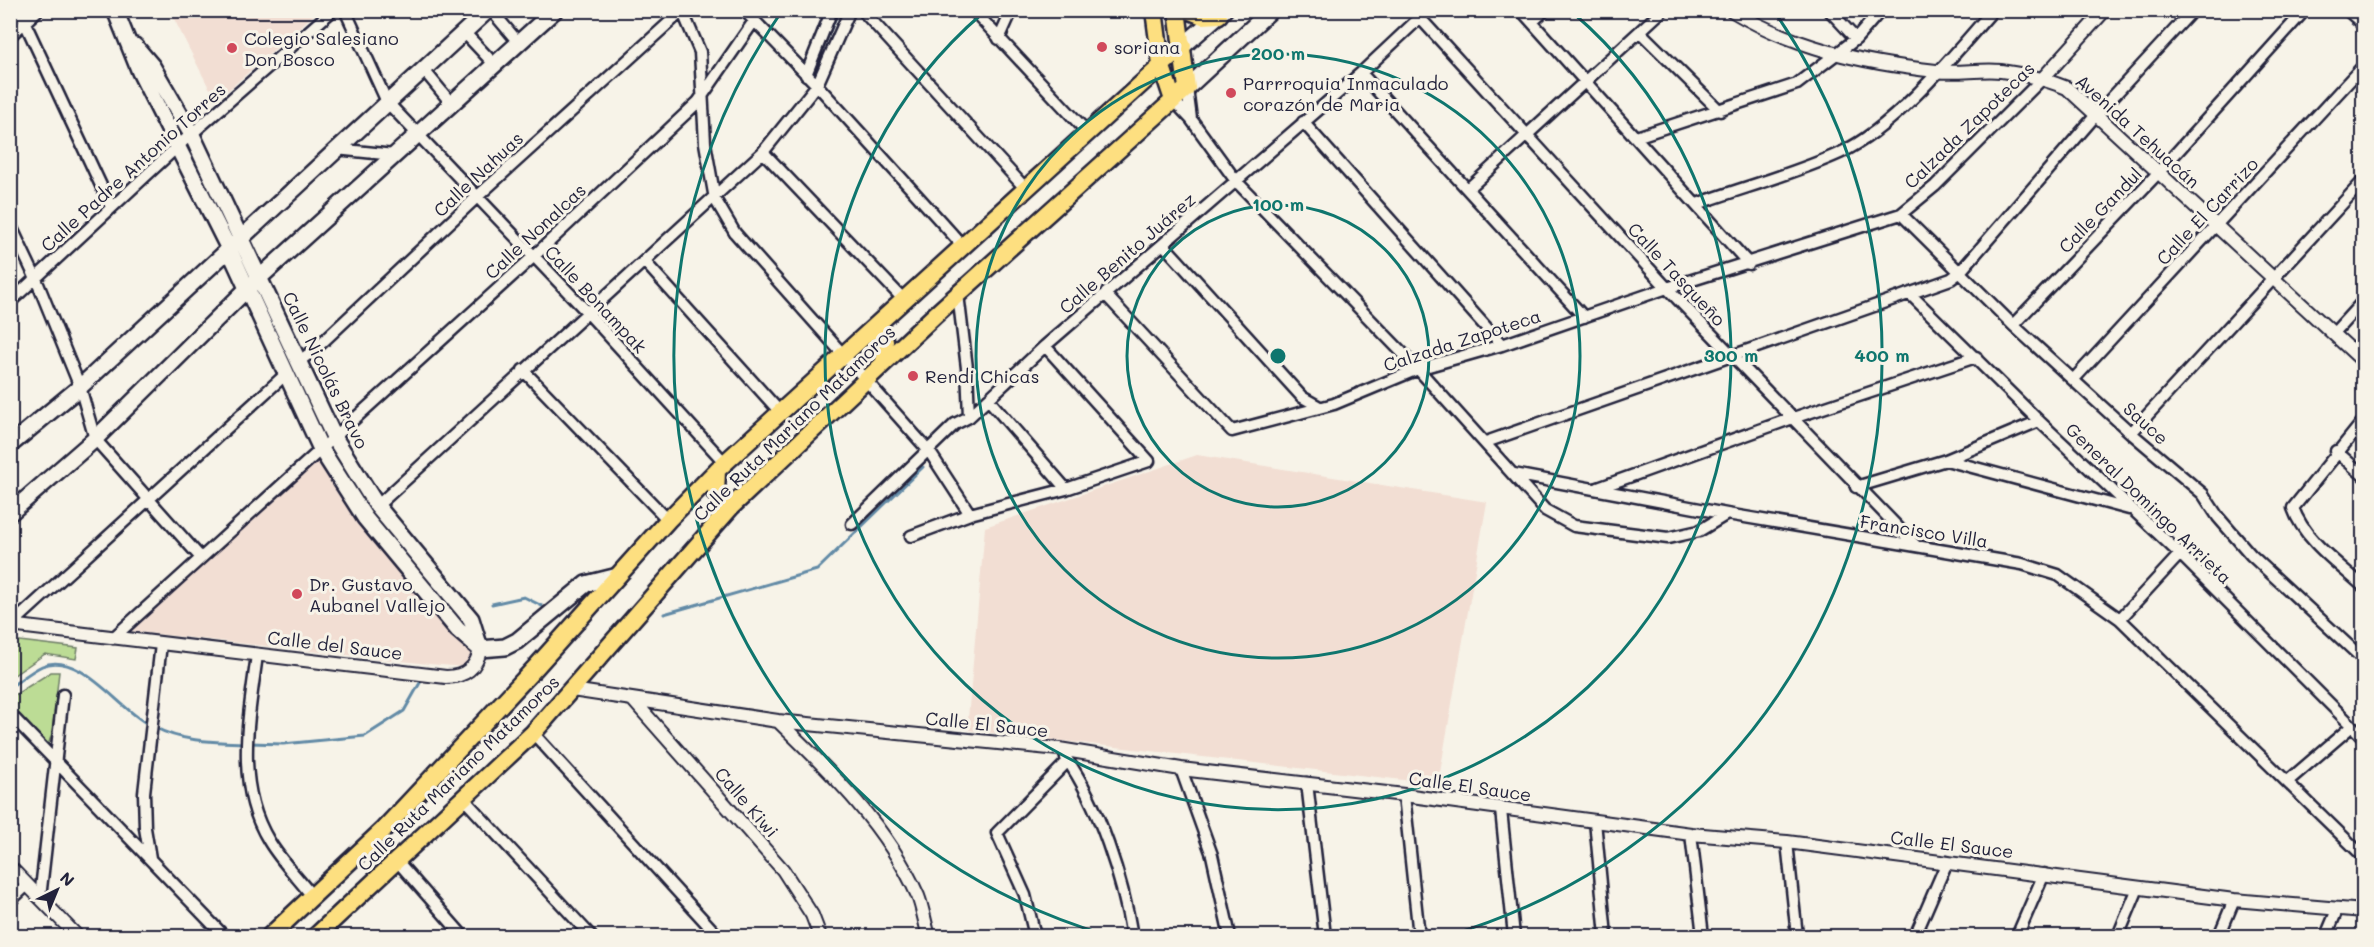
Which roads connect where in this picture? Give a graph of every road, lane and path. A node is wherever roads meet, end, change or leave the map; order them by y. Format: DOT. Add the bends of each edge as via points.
graph roads {
  1 [pos="19,10"];
  2 [pos="38,10"];
  3 [pos="115,10"];
  4 [pos="333,10"];
  5 [pos="345,10"];
  6 [pos="489,10"];
  7 [pos="555,10"];
  8 [pos="744,10"];
  9 [pos="832,10"];
  10 [pos="850,10"];
  11 [pos="862,10"];
  12 [pos="973,10"];
  13 [pos="1012,10"];
  14 [pos="1154,10"];
  15 [pos="1177,10"];
  16 [pos="1188,10"];
  17 [pos="1271,10"];
  18 [pos="1521,10"];
  19 [pos="1545,10"];
  20 [pos="1663,10"];
  21 [pos="1731,10"];
  22 [pos="1828,10"];
  23 [pos="1881,10"];
  24 [pos="1993,10"];
  25 [pos="2104,10"];
  26 [pos="2193,10"];
  27 [pos="2305,10"];
  28 [pos="2347,10"];
  29 [pos="682,11"];
  30 [pos="1221,13"];
  31 [pos="1424,14"];
  32 [pos="754,21"];
  33 [pos="1532,22"];
  34 [pos="24,23"];
  35 [pos="2364,26"];
  36 [pos="1640,32"];
  37 [pos="464,33"];
  38 [pos="10,36"];
  39 [pos="127,36"];
  40 [pos="999,39"];
  41 [pos="1856,39"];
  42 [pos="518,42"];
  43 [pos="1183,46"];
  44 [pos="1837,56"];
  45 [pos="494,64"];
  46 [pos="1161,64"];
  47 [pos="2364,65"];
  48 [pos="423,69"];
  49 [pos="1938,72"];
  50 [pos="1361,73"];
  51 [pos="806,75"];
  52 [pos="2043,78"];
  53 [pos="1585,82"];
  54 [pos="817,85"];
  55 [pos="1187,88"];
  56 [pos="701,98"];
  57 [pos="1173,100"];
  58 [pos="387,102"];
  59 [pos="451,103"];
  60 [pos="1720,111"];
  61 [pos="2096,115"];
  62 [pos="1191,119"];
  63 [pos="1303,122"];
  64 [pos="1087,132"];
  65 [pos="418,134"];
  66 [pos="192,135"];
  67 [pos="1526,136"];
  68 [pos="1636,137"];
  69 [pos="178,146"];
  70 [pos="336,149"];
  71 [pos="763,152"];
  72 [pos="393,155"];
  73 [pos="2159,172"];
  74 [pos="2364,180"];
  75 [pos="1236,181"];
  76 [pos="1025,188"];
  77 [pos="1468,189"];
  78 [pos="478,196"];
  79 [pos="715,199"];
  80 [pos="1697,204"];
  81 [pos="111,207"];
  82 [pos="1901,214"];
  83 [pos="10,224"];
  84 [pos="2215,227"];
  85 [pos="240,238"];
  86 [pos="1163,244"];
  87 [pos="963,246"];
  88 [pos="229,249"];
  89 [pos="533,257"];
  90 [pos="645,262"];
  91 [pos="1749,264"];
  92 [pos="1959,273"];
  93 [pos="259,278"];
  94 [pos="36,279"];
  95 [pos="2273,279"];
  96 [pos="1666,288"];
  97 [pos="247,289"];
  98 [pos="958,294"];
  99 [pos="1105,294"];
  100 [pos="1910,294"];
  101 [pos="904,300"];
  102 [pos="2364,300"];
  103 [pos="10,302"];
  104 [pos="589,314"];
  105 [pos="1584,317"];
  106 [pos="2013,325"];
  107 [pos="875,327"];
  108 [pos="2333,333"];
  109 [pos="1502,345"];
  110 [pos="1045,346"];
  111 [pos="844,354"];
  112 [pos="1730,355"];
  113 [pos="1976,357"];
  114 [pos="298,362"];
  115 [pos="2364,362"];
  116 [pos="884,363"];
  117 [pos="523,369"];
  118 [pos="1418,369"];
  119 [pos="286,374"];
  120 [pos="866,379"];
  121 [pos="2074,379"];
  122 [pos="80,387"];
  123 [pos="988,399"];
  124 [pos="1318,406"];
  125 [pos="780,412"];
  126 [pos="969,417"];
  127 [pos="1790,419"];
  128 [pos="2364,420"];
  129 [pos="2039,421"];
  130 [pos="2131,433"];
  131 [pos="334,437"];
  132 [pos="95,439"];
  133 [pos="1486,442"];
  134 [pos="10,445"];
  135 [pos="321,449"];
  136 [pos="929,451"];
  137 [pos="2336,451"];
  138 [pos="1946,460"];
  139 [pos="721,467"];
  140 [pos="1514,474"];
  141 [pos="2364,477"];
  142 [pos="1856,487"];
  143 [pos="1598,488"];
  144 [pos="1066,489"];
  145 [pos="148,499"];
  146 [pos="377,506"];
  147 [pos="731,507"];
  148 [pos="2132,510"];
  149 [pos="10,513"];
  150 [pos="970,514"];
  151 [pos="1727,514"];
  152 [pos="668,520"];
  153 [pos="852,524"];
  154 [pos="911,536"];
  155 [pos="1916,546"];
  156 [pos="2180,554"];
  157 [pos="201,558"];
  158 [pos="618,576"];
  159 [pos="2364,587"];
  160 [pos="2120,619"];
  161 [pos="11,625"];
  162 [pos="113,638"];
  163 [pos="161,644"];
  164 [pos="480,649"];
  165 [pos="257,655"];
  166 [pos="2364,660"];
  167 [pos="572,690"];
  168 [pos="63,695"];
  169 [pos="633,700"];
  170 [pos="10,714"];
  171 [pos="778,721"];
  172 [pos="2352,726"];
  173 [pos="533,733"];
  174 [pos="2364,738"];
  175 [pos="1059,749"];
  176 [pos="55,761"];
  177 [pos="1068,762"];
  178 [pos="1181,769"];
  179 [pos="2288,781"];
  180 [pos="1307,783"];
  181 [pos="1404,795"];
  182 [pos="464,799"];
  183 [pos="1501,810"];
  184 [pos="1595,821"];
  185 [pos="1691,834"];
  186 [pos="1787,842"];
  187 [pos="2364,857"];
  188 [pos="150,858"];
  189 [pos="398,862"];
  190 [pos="1947,862"];
  191 [pos="10,867"];
  192 [pos="2044,874"];
  193 [pos="27,885"];
  194 [pos="2138,888"];
  195 [pos="312,896"];
  196 [pos="40,898"];
  197 [pos="2234,900"];
  198 [pos="10,901"];
  199 [pos="2337,910"];
  200 [pos="2364,911"];
  201 [pos="77,936"];
  202 [pos="224,936"];
  203 [pos="270,936"];
  204 [pos="316,936"];
  205 [pos="464,936"];
  206 [pos="591,936"];
  207 [pos="718,936"];
  208 [pos="820,936"];
  209 [pos="929,936"];
  210 [pos="1035,936"];
  211 [pos="1132,936"];
  212 [pos="1230,936"];
  213 [pos="1325,936"];
  214 [pos="1419,936"];
  215 [pos="1514,936"];
  216 [pos="1606,936"];
  217 [pos="1703,936"];
  218 [pos="1797,936"];
  219 [pos="1915,936"];
  220 [pos="2017,936"];
  221 [pos="2118,936"];
  222 [pos="2219,936"];
  223 [pos="2326,936"];
  1 -- 34 [label="street"];
  2 -- 34 [label="street"];
  3 -- 39 [label="main road, Calle Nicolás Bravo"];
  4 -- 66 [label="street, Calle Padre Antonio Torres"];
  5 -- 58 [label="street, Calle Bonampak"];
  6 -- 37 [label="main road"];
  6 -- 42 [label="street"];
  7 -- 42 [label="main road"];
  8 -- 32 [label="street"];
  9 -- 51 [label="street"];
  10 -- 54 [label="street"];
  11 -- 76 [label="street"];
  12 -- 40 [label="street"];
  13 -- 40 [label="street"];
  14 -- 46 [label="main road"];
  15 -- 43 [label="main road"];
  16 -- 30 [label="main road" via="1203,16"];
  17 -- 55 [label="main road, Calle Ruta Mariano Matamoros"];
  18 -- 33 [label="street"];
  19 -- 33 [label="street"];
  20 -- 36 [label="street"];
  21 -- 44 [label="street, Avenida Tehuacán" via="1764,30"];
  22 -- 41 [label="street"];
  23 -- 41 [label="street"];
  24 -- 49 [label="street"];
  25 -- 52 [label="street, Calzada Zapotecas"];
  26 -- 61 [label="street"];
  27 -- 73 [label="street, Calle Gandul"];
  28 -- 35 [label="street"];
  29 -- 56 [label="street" via="700,52"];
  29 -- 78 [label="street, Calle Nahuas"];
  30 -- 43 [label="main road, Calle Ruta Mariano Matamoros"];
  31 -- 50 [label="street, Calle Benito Juárez"];
  31 -- 67 [label="street, Calle Tasqueño"];
  32 -- 51 [label="street"];
  32 -- 56 [label="street, Calle Nonalcas"];
  33 -- 53 [label="street"];
  34 -- 38 [label="street"];
  34 -- 81 [label="street"];
  36 -- 53 [label="street"];
  36 -- 60 [label="street"];
  37 -- 45 [label="street"];
  37 -- 48 [label="main road"];
  39 -- 66 [label="main road, Calle Nicolás Bravo" via="152,66"];
  39 -- 69 [label="main road, Calle Nicolás Bravo" via="140,72"];
  40 -- 64 [label="street"];
  41 -- 44 [label="street"];
  42 -- 45 [label="main road"];
  43 -- 46 [label="main road, Calle Ruta Mariano Matamoros"];
  43 -- 55 [label="main road"];
  44 -- 49 [label="street, Avenida Tehuacán"];
  44 -- 60 [label="street" via="1797,84"];
  45 -- 59 [label="main road"];
  46 -- 57 [label="main road"];
  46 -- 64 [label="main road, Calle Ruta Mariano Matamoros"];
  47 -- 84 [label="street, Calle El Carrizo"];
  48 -- 58 [label="main road"];
  48 -- 59 [label="street"];
  49 -- 52 [label="street, Avenida Tehuacán" via="1999,71"];
  49 -- 80 [label="street" via="1873,134 1840,153"];
  50 -- 63 [label="street, Calle Benito Juárez"];
  50 -- 77 [label="street"];
  51 -- 54 [label="street"];
  52 -- 61 [label="street, Avenida Tehuacán" via="2067,88"];
  52 -- 82 [label="street, Calzada Zapotecas" via="1935,186"];
  53 -- 67 [label="street"];
  53 -- 68 [label="street"];
  54 -- 71 [label="street"];
  54 -- 87 [label="street"];
  55 -- 57 [label="main road, Calle Ruta Mariano Matamoros"];
  55 -- 62 [label="street"];
  56 -- 79 [label="street"];
  56 -- 89 [label="street, Calle Nonalcas"];
  57 -- 62 [label="street"];
  57 -- 98 [label="main road, Calle Ruta Mariano Matamoros"];
  58 -- 65 [label="street, Calle Bonampak"];
  58 -- 70 [label="main road"];
  59 -- 65 [label="main road"];
  60 -- 68 [label="street"];
  61 -- 73 [label="street, Avenida Tehuacán"];
  61 -- 92 [label="street"];
  62 -- 75 [label="street"];
  63 -- 75 [label="street, Calle Benito Juárez"];
  63 -- 109 [label="street"];
  64 -- 76 [label="main road, Calle Ruta Mariano Matamoros"];
  65 -- 72 [label="main road"];
  65 -- 78 [label="street, Calle Bonampak"];
  66 -- 69 [label="street, Calle Padre Antonio Torres"];
  66 -- 85 [label="main road, Calle Nicolás Bravo"];
  67 -- 77 [label="street"];
  67 -- 96 [label="street, Calle Tasqueño"];
  68 -- 80 [label="street"];
  69 -- 81 [label="street, Calle Padre Antonio Torres"];
  69 -- 88 [label="main road, Calle Nicolás Bravo"];
  70 -- 72 [label="street"];
  70 -- 85 [label="main road"];
  71 -- 79 [label="street"];
  71 -- 101 [label="street"];
  72 -- 93 [label="main road"];
  73 -- 84 [label="street, Avenida Tehuacán"];
  73 -- 106 [label="street, Calle Gandul"];
  74 -- 95 [label="street"];
  75 -- 86 [label="street, Calle Benito Juárez"];
  75 -- 118 [label="street"];
  76 -- 87 [label="main road, Calle Ruta Mariano Matamoros"];
  77 -- 105 [label="street"];
  78 -- 89 [label="street, Calle Bonampak"];
  78 -- 114 [label="street, Calle Nahuas"];
  79 -- 90 [label="street"];
  79 -- 111 [label="street" via="735,233"];
  80 -- 91 [label="street"];
  81 -- 94 [label="street, Calle Padre Antonio Torres"];
  82 -- 91 [label="street, Calzada Zapotecas"];
  82 -- 92 [label="street, Sauce"];
  83 -- 94 [label="street"];
  84 -- 95 [label="street, Avenida Tehuacán"];
  84 -- 121 [label="street, Calle El Carrizo"];
  85 -- 88 [label="main road"];
  85 -- 93 [label="main road, Calle Nicolás Bravo"];
  86 -- 99 [label="street, Calle Benito Juárez"];
  86 -- 124 [label="street" via="1302,397"];
  87 -- 101 [label="main road, Calle Ruta Mariano Matamoros"];
  88 -- 97 [label="main road, Calle Nicolás Bravo"];
  88 -- 122 [label="main road"];
  89 -- 104 [label="street, Calle Bonampak"];
  89 -- 131 [label="street, Calle Nonalcas"];
  90 -- 104 [label="street"];
  90 -- 125 [label="street"];
  91 -- 96 [label="street, Calzada Zapotecas"];
  92 -- 100 [label="street"];
  92 -- 106 [label="street, Sauce"];
  93 -- 97 [label="main road"];
  93 -- 114 [label="main road, Calle Nicolás Bravo"];
  94 -- 103 [label="street, Calle Padre Antonio Torres"];
  94 -- 122 [label="street"];
  95 -- 108 [label="street, Avenida Tehuacán"];
  95 -- 130 [label="street"];
  96 -- 105 [label="street, Calzada Zapoteca"];
  96 -- 112 [label="street, Calle Tasqueño"];
  97 -- 119 [label="main road, Calle Nicolás Bravo"];
  97 -- 132 [label="main road"];
  98 -- 116 [label="main road, Calle Ruta Mariano Matamoros"];
  98 -- 126 [label="street"];
  99 -- 110 [label="street, Calle Benito Juárez"];
  99 -- 124 [label="street, Calzada Zapoteca" via="1232,431"];
  100 -- 112 [label="street"];
  100 -- 113 [label="street, General Domingo Arrieta"];
  101 -- 107 [label="main road, Calle Ruta Mariano Matamoros"];
  102 -- 108 [label="street"];
  104 -- 117 [label="street"];
  104 -- 139 [label="street, Calle Bonampak"];
  105 -- 109 [label="street, Calzada Zapoteca"];
  106 -- 121 [label="street, Sauce"];
  107 -- 111 [label="main road, Calle Ruta Mariano Matamoros"];
  107 -- 116 [label="main road" via="885,340"];
  108 -- 115 [label="street, Avenida Tehuacán"];
  109 -- 118 [label="street, Calzada Zapoteca"];
  110 -- 123 [label="street, Calle Benito Juárez"];
  110 -- 144 [label="street" via="1149,460"];
  111 -- 120 [label="street"];
  111 -- 125 [label="main road, Calle Ruta Mariano Matamoros"];
  112 -- 127 [label="street, Calle Tasqueño"];
  112 -- 133 [label="street"];
  113 -- 127 [label="street"];
  113 -- 129 [label="street, General Domingo Arrieta"];
  114 -- 131 [label="main road, Calle Nicolás Bravo"];
  116 -- 120 [label="main road, Calle Ruta Mariano Matamoros"];
  117 -- 146 [label="street"];
  117 -- 152 [label="street"];
  118 -- 124 [label="street, Calzada Zapoteca" via="1334,404"];
  118 -- 133 [label="street"];
  119 -- 135 [label="main road, Calle Nicolás Bravo"];
  119 -- 145 [label="street"];
  120 -- 136 [label="street"];
  120 -- 147 [label="main road, Calle Ruta Mariano Matamoros"];
  121 -- 130 [label="street, Sauce"];
  122 -- 132 [label="street"];
  122 -- 134 [label="main road"];
  123 -- 126 [label="street, Calle Benito Juárez"];
  123 -- 144 [label="street"];
  125 -- 139 [label="main road, Calle Ruta Mariano Matamoros"];
  126 -- 136 [label="street, Calle Benito Juárez" via="955,424"];
  127 -- 142 [label="street, Calle Tasqueño"];
  127 -- 143 [label="street"];
  128 -- 137 [label="street"];
  129 -- 138 [label="street"];
  129 -- 148 [label="street, General Domingo Arrieta"];
  130 -- 166 [label="street, Sauce" via="2203,494 2251,555"];
  131 -- 135 [label="street, Calle Nonalcas"];
  131 -- 146 [label="main road, Calle Nicolás Bravo"];
  132 -- 145 [label="street"];
  132 -- 149 [label="main road"];
  133 -- 140 [label="street"];
  135 -- 157 [label="street, Calle Nonalcas"];
  135 -- 164 [label="main road, Calle Nicolás Bravo" via="365,518 458,630"];
  136 -- 150 [label="street"];
  136 -- 153 [label="street, Calle Benito Juárez"];
  137 -- 141 [label="street"];
  137 -- 159 [label="street" via="2293,508 2310,537"];
  138 -- 142 [label="street"];
  138 -- 148 [label="street"];
  139 -- 147 [label="main road" via="717,494"];
  139 -- 152 [label="main road, Calle Ruta Mariano Matamoros"];
  140 -- 143 [label="street, Francisco Villa"];
  140 -- 151 [label="street" via="1545,510 1574,526 1668,538 1699,531"];
  142 -- 155 [label="street, Calle Tasqueño"];
  143 -- 151 [label="street, Francisco Villa"];
  144 -- 150 [label="street"];
  145 -- 157 [label="street"];
  145 -- 161 [label="street"];
  146 -- 164 [label="main road, Calle Nicolás Bravo" via="471,619"];
  147 -- 167 [label="main road, Calle Ruta Mariano Matamoros"];
  148 -- 156 [label="street, General Domingo Arrieta"];
  150 -- 154 [label="street"];
  151 -- 155 [label="street, Francisco Villa"];
  152 -- 158 [label="main road, Calle Ruta Mariano Matamoros"];
  155 -- 160 [label="street, Francisco Villa" via="2022,564 2058,575"];
  156 -- 160 [label="street"];
  156 -- 172 [label="street, General Domingo Arrieta"];
  157 -- 162 [label="street, Calle Nonalcas"];
  158 -- 164 [label="main road" via="586,584 517,641 504,647"];
  158 -- 195 [label="main road, Calle Ruta Mariano Matamoros" via="383,830"];
  160 -- 179 [label="street, Francisco Villa"];
  161 -- 162 [label="street, Calle del Sauce"];
  162 -- 163 [label="street, Calle del Sauce"];
  163 -- 165 [label="street, Calle del Sauce"];
  163 -- 188 [label="street" via="144,793"];
  164 -- 165 [label="street, Calle del Sauce" via="478,661 458,677"];
  165 -- 195 [label="street" via="246,734 246,767 254,803 269,840"];
  167 -- 169 [label="street, Calle El Sauce"];
  167 -- 173 [label="main road, Calle Ruta Mariano Matamoros"];
  168 -- 176 [label="street"];
  169 -- 171 [label="street, Calle El Sauce"];
  169 -- 208 [label="street, Calle Kiwi" via="783,870 812,915"];
  170 -- 176 [label="street"];
  171 -- 175 [label="street, Calle El Sauce"];
  171 -- 209 [label="street" via="836,777 884,835 919,898"];
  172 -- 174 [label="street, General Domingo Arrieta"];
  172 -- 179 [label="street"];
  173 -- 182 [label="main road, Calle Ruta Mariano Matamoros"];
  173 -- 207 [label="street"];
  175 -- 177 [label="street"];
  175 -- 178 [label="street, Calle El Sauce"];
  176 -- 188 [label="street"];
  176 -- 196 [label="street"];
  177 -- 210 [label="street" via="997,833 1025,895"];
  177 -- 211 [label="street" via="1105,833 1127,904"];
  178 -- 180 [label="street, Calle El Sauce"];
  178 -- 212 [label="street" via="1212,855"];
  179 -- 187 [label="street, Francisco Villa"];
  180 -- 181 [label="street, Calle El Sauce"];
  180 -- 213 [label="street"];
  181 -- 183 [label="street, Calle El Sauce"];
  181 -- 214 [label="street"];
  182 -- 189 [label="main road, Calle Ruta Mariano Matamoros"];
  182 -- 206 [label="street"];
  183 -- 184 [label="street, Calle El Sauce"];
  183 -- 215 [label="street"];
  184 -- 185 [label="street, Calle El Sauce"];
  184 -- 216 [label="street"];
  185 -- 186 [label="street, Calle El Sauce"];
  185 -- 217 [label="street"];
  186 -- 190 [label="street, Calle El Sauce"];
  186 -- 218 [label="street"];
  188 -- 202 [label="street"];
  189 -- 204 [label="main road, Calle Ruta Mariano Matamoros"];
  189 -- 205 [label="street"];
  190 -- 192 [label="street, Calle El Sauce"];
  190 -- 219 [label="street"];
  191 -- 193 [label="street"];
  192 -- 194 [label="street, Calle El Sauce"];
  192 -- 220 [label="street"];
  193 -- 196 [label="street"];
  193 -- 198 [label="street"];
  194 -- 197 [label="street, Calle El Sauce"];
  194 -- 221 [label="street"];
  195 -- 203 [label="main road, Calle Ruta Mariano Matamoros"];
  196 -- 201 [label="street"];
  197 -- 199 [label="street, Calle El Sauce"];
  197 -- 222 [label="street"];
  199 -- 200 [label="street, Calle El Sauce"];
  199 -- 223 [label="street"];
}
